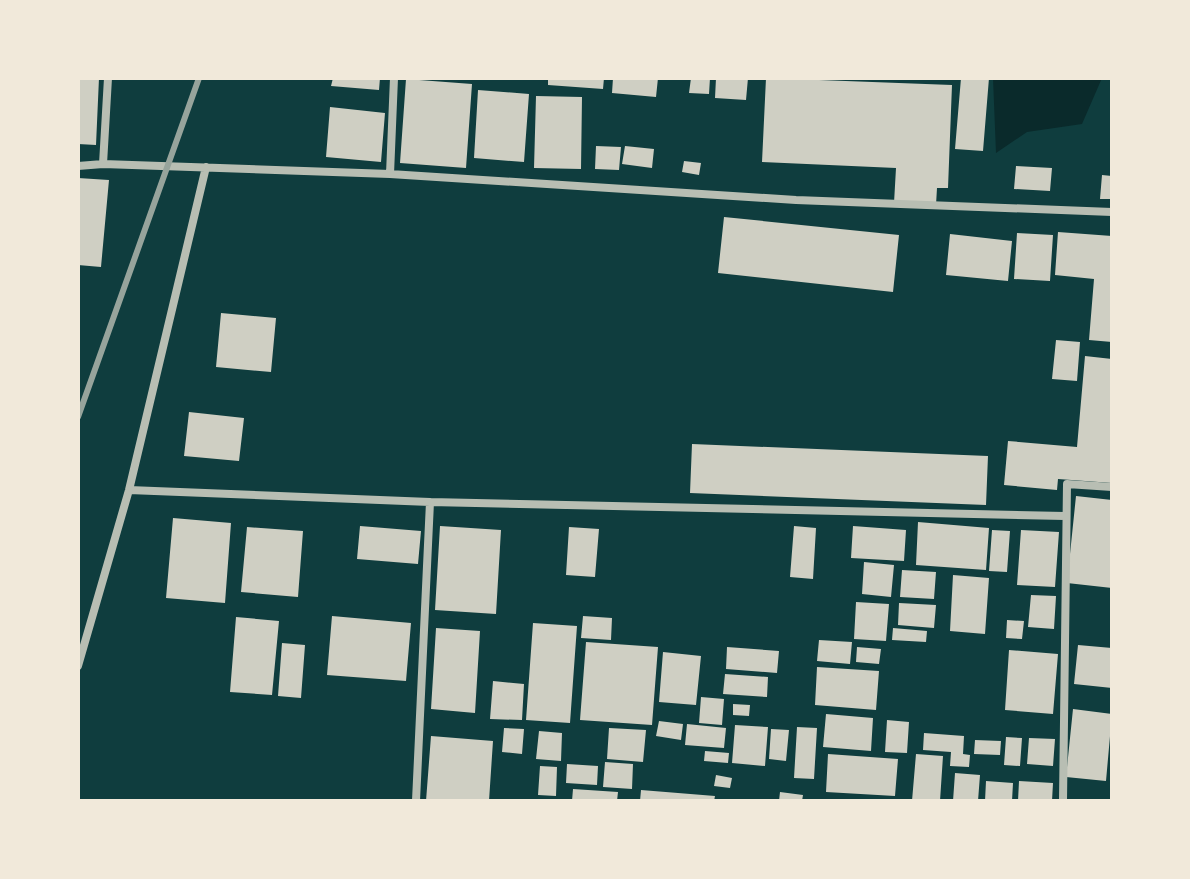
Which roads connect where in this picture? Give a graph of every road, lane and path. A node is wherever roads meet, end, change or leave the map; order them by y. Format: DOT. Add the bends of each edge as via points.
graph roads {
  1 [pos="108,78"];
  2 [pos="394,78"];
  3 [pos="103,164"];
  4 [pos="78,166"];
  5 [pos="206,167"];
  6 [pos="390,174"];
  7 [pos="1112,212"];
  8 [pos="1112,487"];
  9 [pos="129,490"];
  10 [pos="430,502"];
  11 [pos="1065,516"];
  12 [pos="78,666"];
  13 [pos="416,801"];
  14 [pos="1063,801"];
  1 -- 3 [label="street"];
  2 -- 6 [label="street"];
  3 -- 4 [label="street"];
  3 -- 5 [label="street"];
  5 -- 6 [label="street"];
  5 -- 9 [label="street"];
  6 -- 7 [label="street" via="780,199"];
  8 -- 11 [label="street" via="1067,484"];
  9 -- 10 [label="street"];
  9 -- 12 [label="street"];
  10 -- 11 [label="street"];
  10 -- 13 [label="street"];
  11 -- 14 [label="street"];
}
